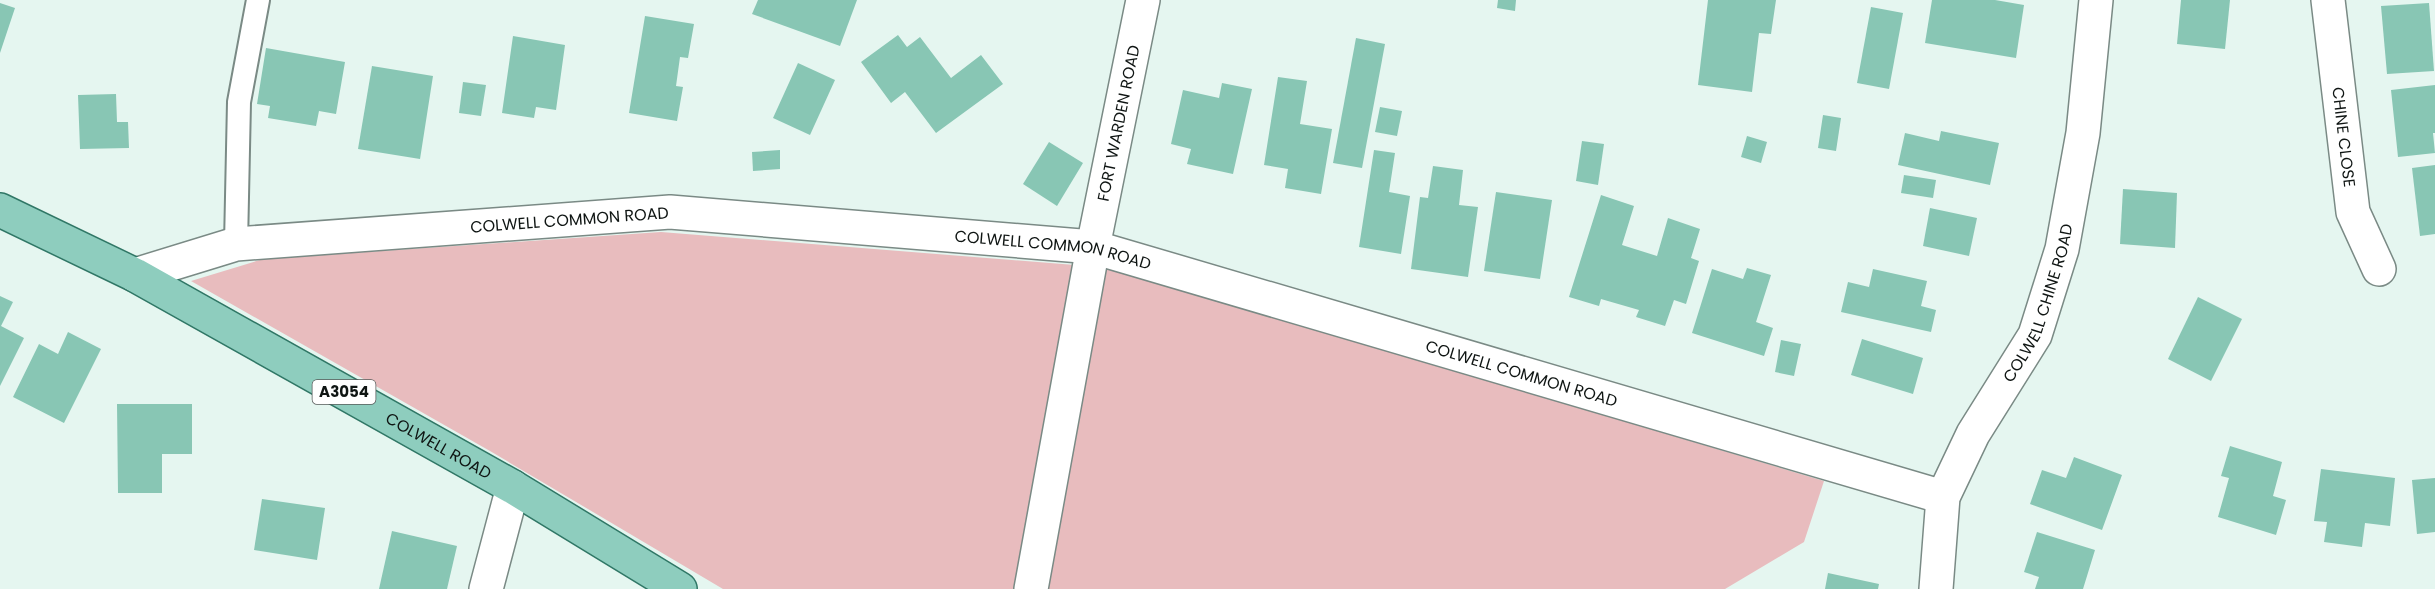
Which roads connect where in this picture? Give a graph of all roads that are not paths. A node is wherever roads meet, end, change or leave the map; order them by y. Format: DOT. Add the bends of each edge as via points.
graph roads {
  1 [pos="258,0"];
  2 [pos="1143,0"];
  3 [pos="2096,0"];
  4 [pos="2328,0"];
  5 [pos="0,210"];
  6 [pos="236,244"];
  7 [pos="1093,247"];
  8 [pos="2379,269"];
  9 [pos="135,275"];
  10 [pos="513,487"];
  11 [pos="1943,497"];
  12 [pos="486,589"];
  13 [pos="680,589"];
  14 [pos="1031,589"];
  15 [pos="1936,589"];
  1 -- 6 [label="lane" via="239,102"];
  2 -- 7 [label="street, FORT WARDEN ROAD"];
  3 -- 11 [label="street, COLWELL CHINE ROAD" via="2084,133 2062,249 2035,335 1973,434"];
  4 -- 8 [label="street, CHINE CLOSE" via="2353,212"];
  5 -- 9 [label="main road, COLWELL ROAD / A3054"];
  6 -- 7 [label="street, COLWELL COMMON ROAD" via="670,212"];
  6 -- 9 [label="street, COLWELL COMMON ROAD"];
  7 -- 11 [label="street, COLWELL COMMON ROAD"];
  7 -- 14 [label="street, FORT WARDEN ROAD"];
  9 -- 10 [label="main road, COLWELL ROAD / A3054"];
  10 -- 12 [label="street"];
  10 -- 13 [label="main road, COLWELL ROAD / A3054"];
  11 -- 15 [label="street, COLWELL CHINE ROAD"];
}
